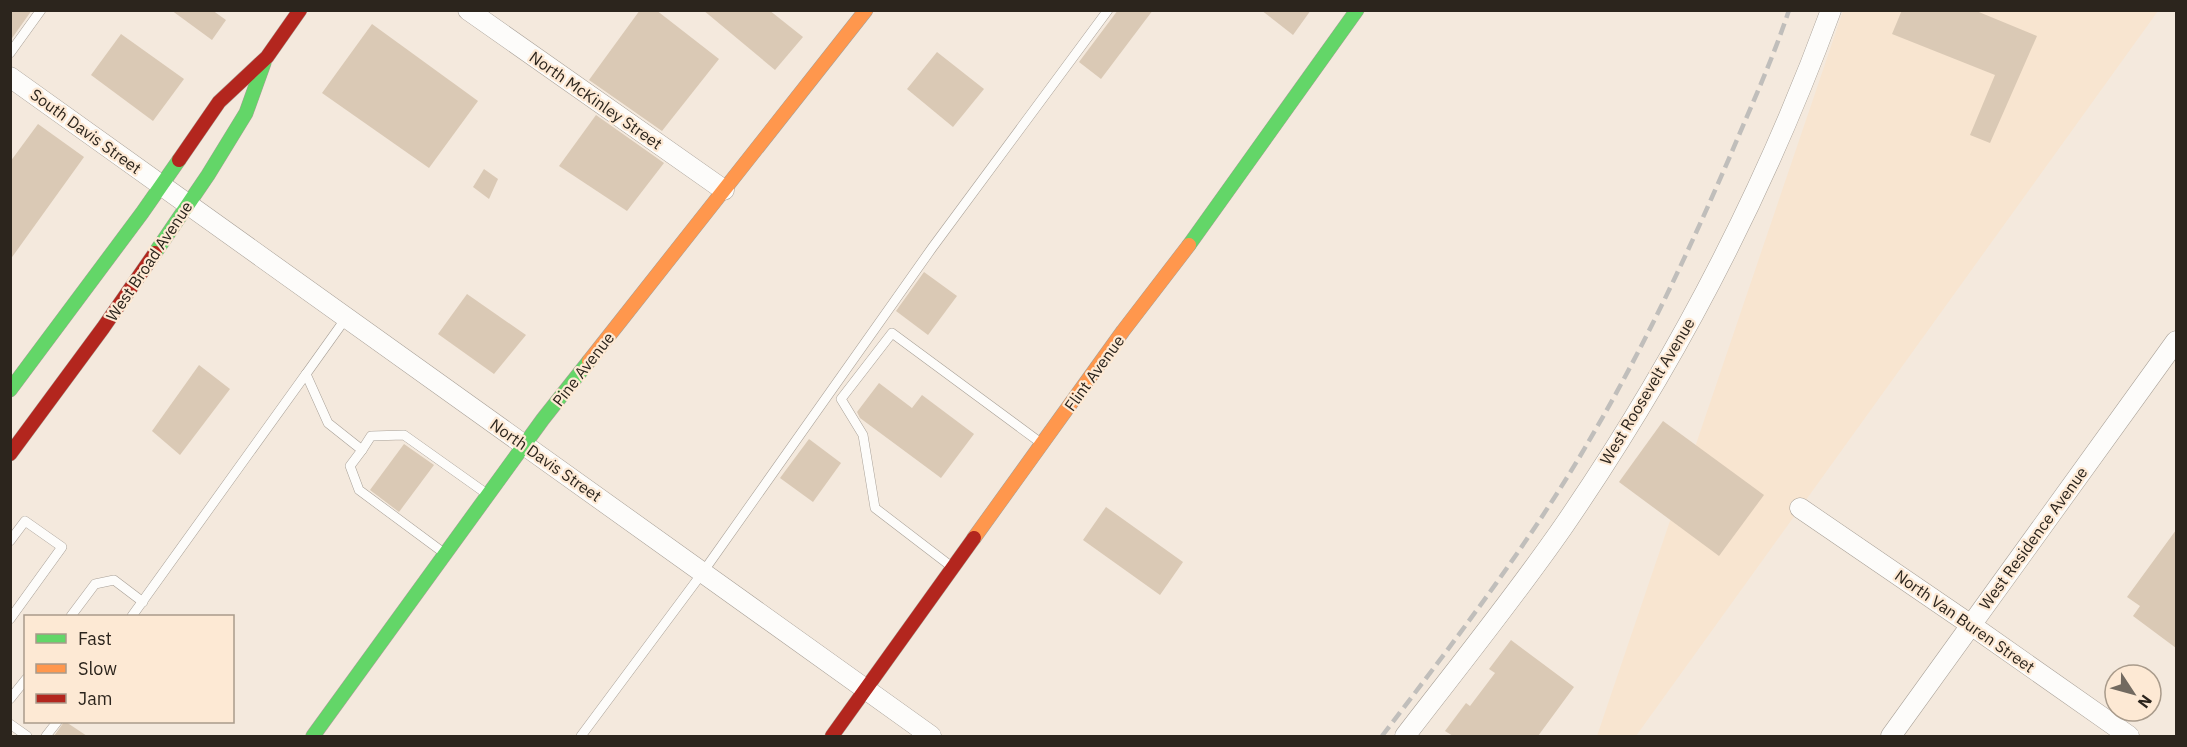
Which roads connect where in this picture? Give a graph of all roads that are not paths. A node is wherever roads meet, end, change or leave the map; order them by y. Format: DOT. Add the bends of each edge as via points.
graph roads {
  1 [pos="41,10"];
  2 [pos="300,10"];
  3 [pos="468,10"];
  4 [pos="866,10"];
  5 [pos="1108,10"];
  6 [pos="1357,10"];
  7 [pos="1831,10"];
  8 [pos="10,52"];
  9 [pos="267,57"];
  10 [pos="10,76"];
  11 [pos="162,185"];
  12 [pos="724,190"];
  13 [pos="187,204"];
  14 [pos="346,318"];
  15 [pos="2176,341"];
  16 [pos="306,374"];
  17 [pos="10,390"];
  18 [pos="525,444"];
  19 [pos="1043,444"];
  20 [pos="362,450"];
  21 [pos="10,454"];
  22 [pos="489,496"];
  23 [pos="1800,508"];
  24 [pos="10,540"];
  25 [pos="446,555"];
  26 [pos="954,569"];
  27 [pos="703,572"];
  28 [pos="143,602"];
  29 [pos="72,615"];
  30 [pos="133,615"];
  31 [pos="10,619"];
  32 [pos="1971,625"];
  33 [pos="24,682"];
  34 [pos="867,689"];
  35 [pos="10,699"];
  36 [pos="56,723"];
  37 [pos="10,724"];
  38 [pos="1411,734"];
  39 [pos="27,736"];
  40 [pos="46,736"];
  41 [pos="313,736"];
  42 [pos="581,736"];
  43 [pos="832,736"];
  44 [pos="931,736"];
  45 [pos="1891,736"];
  46 [pos="2129,736"];
  1 -- 8 [label="lane"];
  2 -- 9 [label="main road, West Broad Avenue"];
  3 -- 12 [label="street, North McKinley Street"];
  4 -- 12 [label="main road, Pine Avenue"];
  5 -- 27 [label="lane" via="932,248"];
  6 -- 19 [label="main road, Flint Avenue"];
  7 -- 38 [label="street, West Roosevelt Avenue" via="1788,124 1746,213 1650,390 1562,528"];
  9 -- 11 [label="main road, West Broad Avenue" via="219,102"];
  9 -- 13 [label="main road, West Broad Avenue" via="246,113"];
  10 -- 11 [label="street, South Davis Street"];
  11 -- 13 [label="street, North Davis Street"];
  11 -- 17 [label="main road, West Broad Avenue"];
  12 -- 18 [label="main road, Pine Avenue"];
  13 -- 14 [label="street, North Davis Street"];
  13 -- 21 [label="main road, West Broad Avenue" via="104,327"];
  14 -- 16 [label="lane"];
  14 -- 18 [label="street, North Davis Street"];
  15 -- 32 [label="street, West Residence Avenue"];
  16 -- 20 [label="lane" via="328,423"];
  16 -- 28 [label="lane"];
  18 -- 22 [label="main road, Pine Avenue"];
  18 -- 27 [label="street, North Davis Street"];
  19 -- 26 [label="main road, Flint Avenue"];
  19 -- 26 [label="lane" via="892,333 841,399 863,435 875,508"];
  20 -- 22 [label="lane" via="371,436 404,435"];
  20 -- 25 [label="lane" via="350,466 359,490"];
  22 -- 25 [label="main road, Pine Avenue"];
  23 -- 32 [label="street, North Van Buren Street"];
  24 -- 31 [label="lane" via="26,521 62,547"];
  25 -- 41 [label="main road, Pine Avenue"];
  26 -- 34 [label="main road, Flint Avenue"];
  27 -- 34 [label="street, North Davis Street"];
  27 -- 42 [label="lane"];
  28 -- 29 [label="lane" via="114,580 95,584"];
  28 -- 30 [label="lane"];
  32 -- 45 [label="street, West Residence Avenue"];
  32 -- 46 [label="street, North Van Buren Street"];
  33 -- 35 [label="lane"];
  34 -- 43 [label="main road, Flint Avenue"];
  34 -- 44 [label="street, North Davis Street"];
  36 -- 40 [label="lane"];
  37 -- 39 [label="lane"];
}
